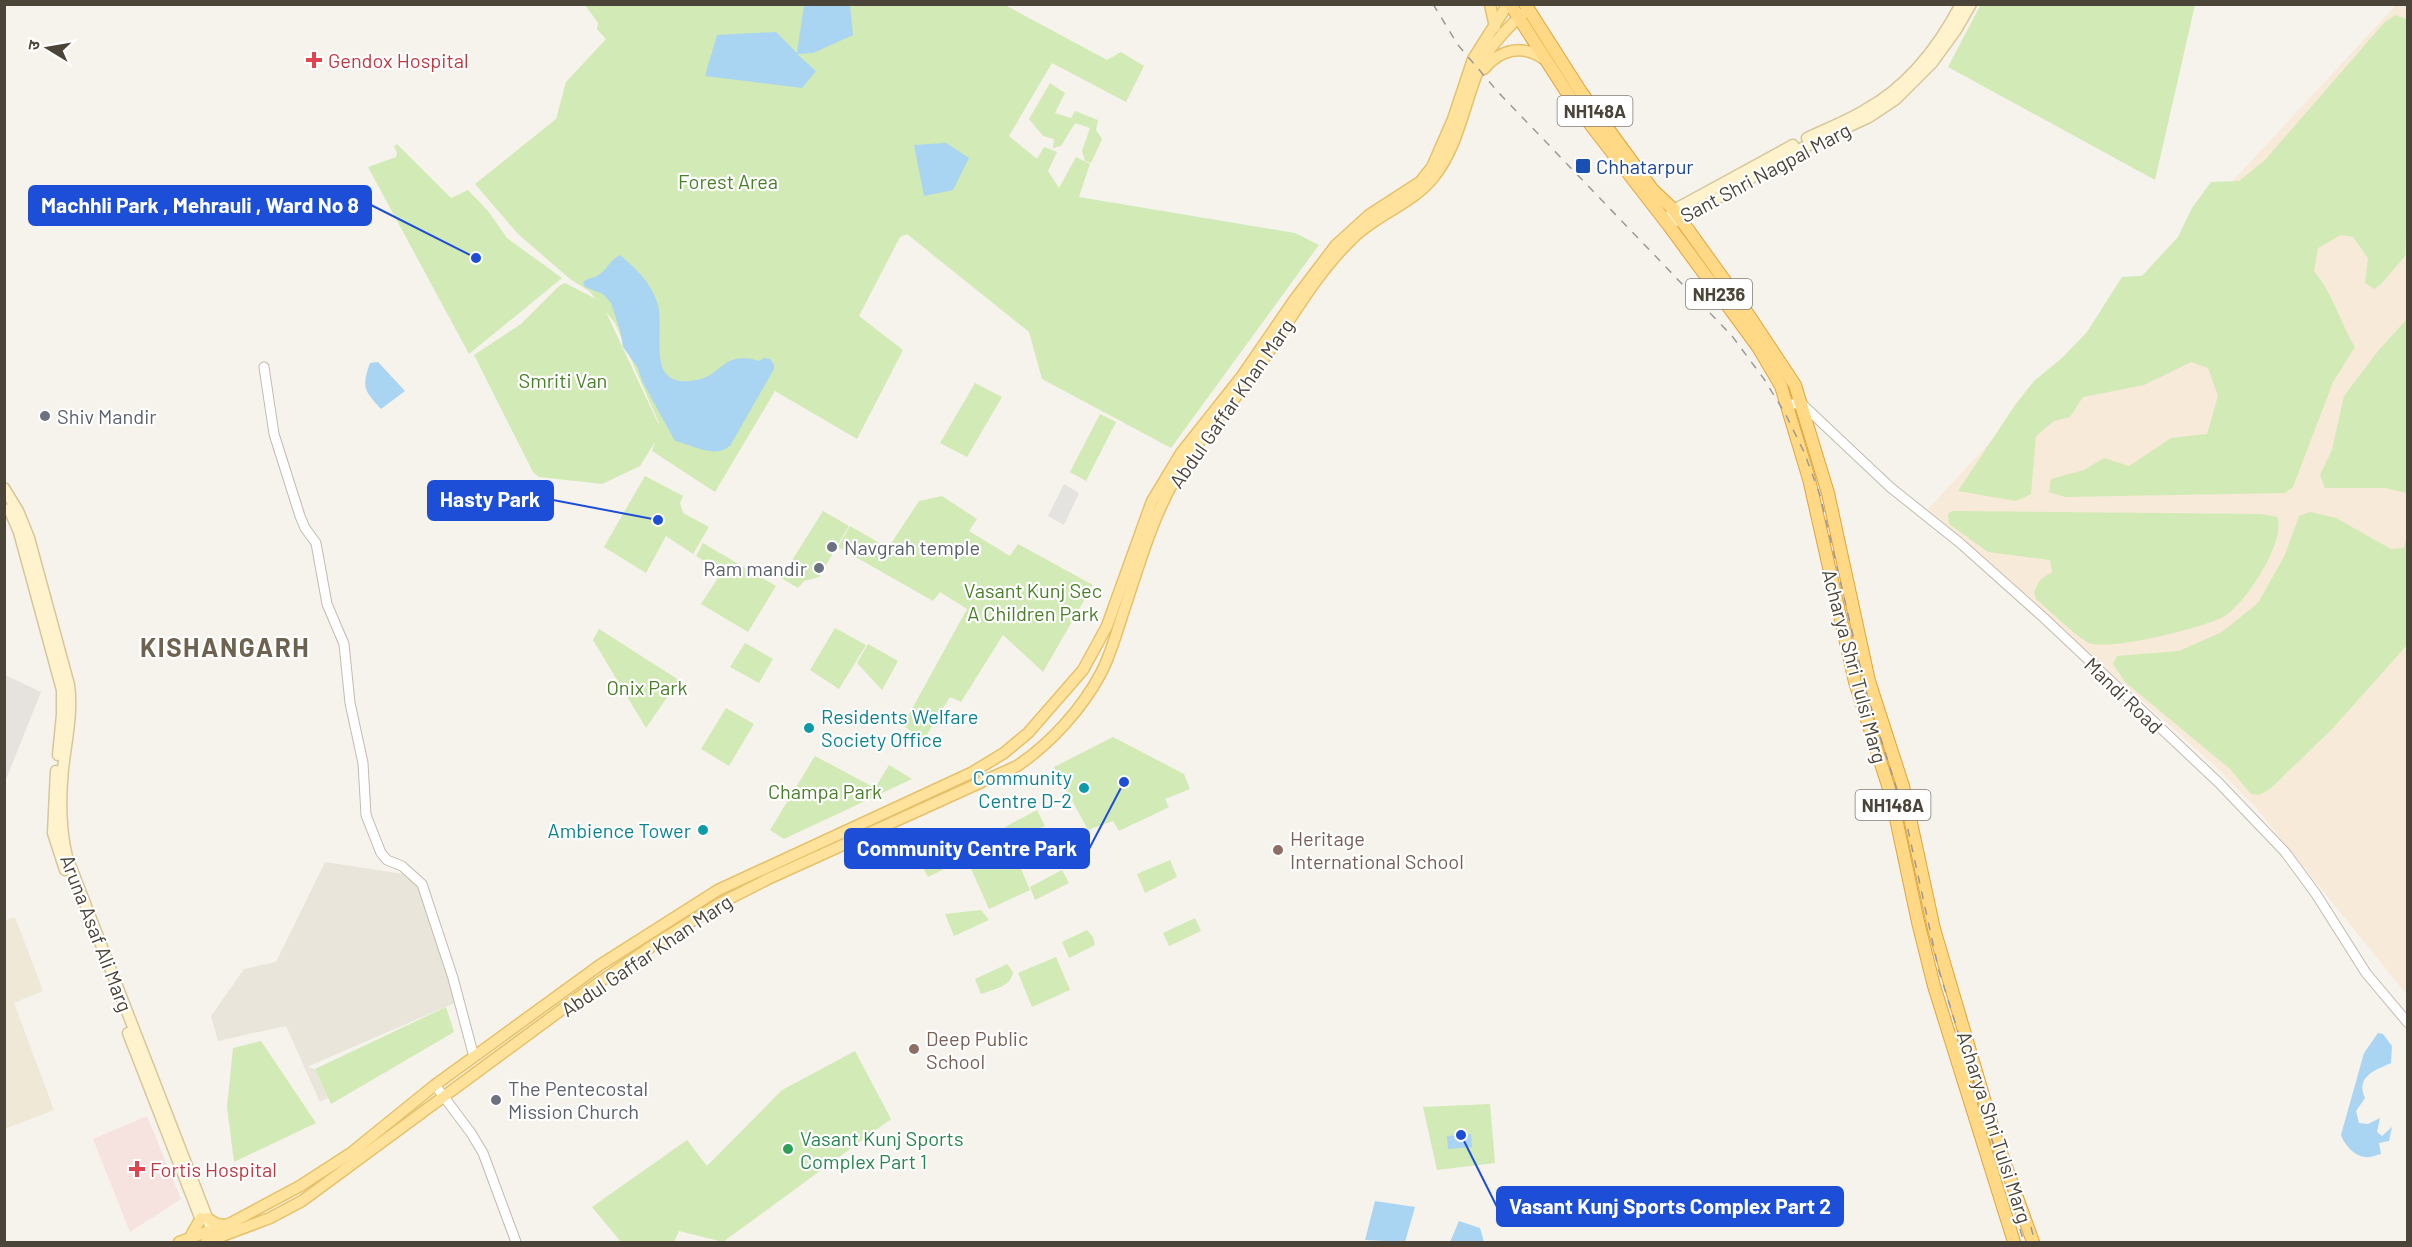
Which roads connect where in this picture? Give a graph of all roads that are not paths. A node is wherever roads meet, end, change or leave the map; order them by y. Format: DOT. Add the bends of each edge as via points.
graph roads {
  1 [pos="1490,4"];
  2 [pos="1509,4"];
  3 [pos="1961,4"];
  4 [pos="1971,4"];
  5 [pos="1524,10"];
  6 [pos="1495,27"];
  7 [pos="1545,59"];
  8 [pos="1477,77"];
  9 [pos="1678,215"];
  10 [pos="1665,222"];
  11 [pos="264,367"];
  12 [pos="1772,368"];
  13 [pos="1787,404"];
  14 [pos="1802,404"];
  15 [pos="4,488"];
  16 [pos="4,501"];
  17 [pos="1932,922"];
  18 [pos="1919,927"];
  19 [pos="2408,1023"];
  20 [pos="474,1057"];
  21 [pos="435,1085"];
  22 [pos="444,1096"];
  23 [pos="204,1218"];
  24 [pos="231,1223"];
  25 [pos="213,1238"];
  26 [pos="184,1241"];
  27 [pos="516,1242"];
  28 [pos="2014,1242"];
  29 [pos="2033,1242"];
  1 -- 6 [label="main road"];
  2 -- 5 [label="highway, NH148A"];
  2 -- 6 [label="main road, Abdul Gaffar Khan Marg"];
  3 -- 9 [label="main road, Sant Shri Nagpal Marg" via="1928,55 1885,96"];
  4 -- 9 [label="main road, Sant Shri Nagpal Marg" via="1932,63 1896,99 1869,117 1798,150"];
  5 -- 7 [label="highway, NH148A"];
  5 -- 8 [label="main road, Abdul Gaffar Khan Marg" via="1500,37"];
  5 -- 9 [label="highway, NH148A" via="1652,189"];
  6 -- 20 [label="main road, Abdul Gaffar Khan Marg" via="1473,59 1432,167 1420,182 1369,215 1336,244 1242,376 1181,453 1152,501 1093,655 1067,691 1028,733 971,773 718,890 600,965"];
  7 -- 8 [label="main road" via="1529,51 1512,50 1496,57"];
  7 -- 10 [label="highway, NH148A"];
  8 -- 22 [label="main road, Abdul Gaffar Khan Marg" via="1443,163 1433,178 1421,192 1351,240 1189,455 1154,521 1101,673 1075,711 1043,746 1017,766 719,904 646,950"];
  9 -- 10 [label="main road, Sant Shri Nagpal Marg"];
  9 -- 14 [label="highway, Acharya Shri Tulsi Marg / NH148A" via="1795,385"];
  10 -- 12 [label="highway, NH236"];
  11 -- 20 [label="street" via="274,434 300,516 318,547 327,604 345,651 350,703 363,763 366,815 381,853 422,884"];
  12 -- 13 [label="highway, Acharya Shri Tulsi Marg / NH148A"];
  13 -- 14 [label="street"];
  13 -- 18 [label="highway, Acharya Shri Tulsi Marg / NH148A" via="1809,479 1855,682 1891,795"];
  14 -- 17 [label="highway, Acharya Shri Tulsi Marg / NH148A" via="1828,493 1869,681 1903,786"];
  14 -- 19 [label="street, Mandi Road" via="1890,487 2044,618 2219,783 2285,852 2366,973"];
  15 -- 23 [label="main road, Aruna Asaf Ali Marg" via="29,538 69,685 71,707 61,820 67,857 169,1114"];
  16 -- 23 [label="main road, Aruna Asaf Ali Marg" via="19,532 62,690 53,797 57,851"];
  17 -- 18 [label="highway"];
  17 -- 29 [label="highway, Acharya Shri Tulsi Marg / NH148A" via="1995,1136"];
  18 -- 28 [label="highway, Acharya Shri Tulsi Marg / NH148A"];
  20 -- 21 [label="main road, Abdul Gaffar Khan Marg"];
  21 -- 22 [label="street"];
  21 -- 24 [label="main road, Abdul Gaffar Khan Marg" via="351,1153"];
  22 -- 25 [label="main road, Abdul Gaffar Khan Marg" via="302,1201 270,1218"];
  22 -- 27 [label="street" via="477,1142"];
  23 -- 24 [label="main road" via="217,1224"];
  23 -- 25 [label="main road, Aruna Asaf Ali Marg"];
  23 -- 26 [label="main road"];
  24 -- 25 [label="main road, Abdul Gaffar Khan Marg"];
  25 -- 26 [label="main road, Abdul Gaffar Khan Marg"];
}
